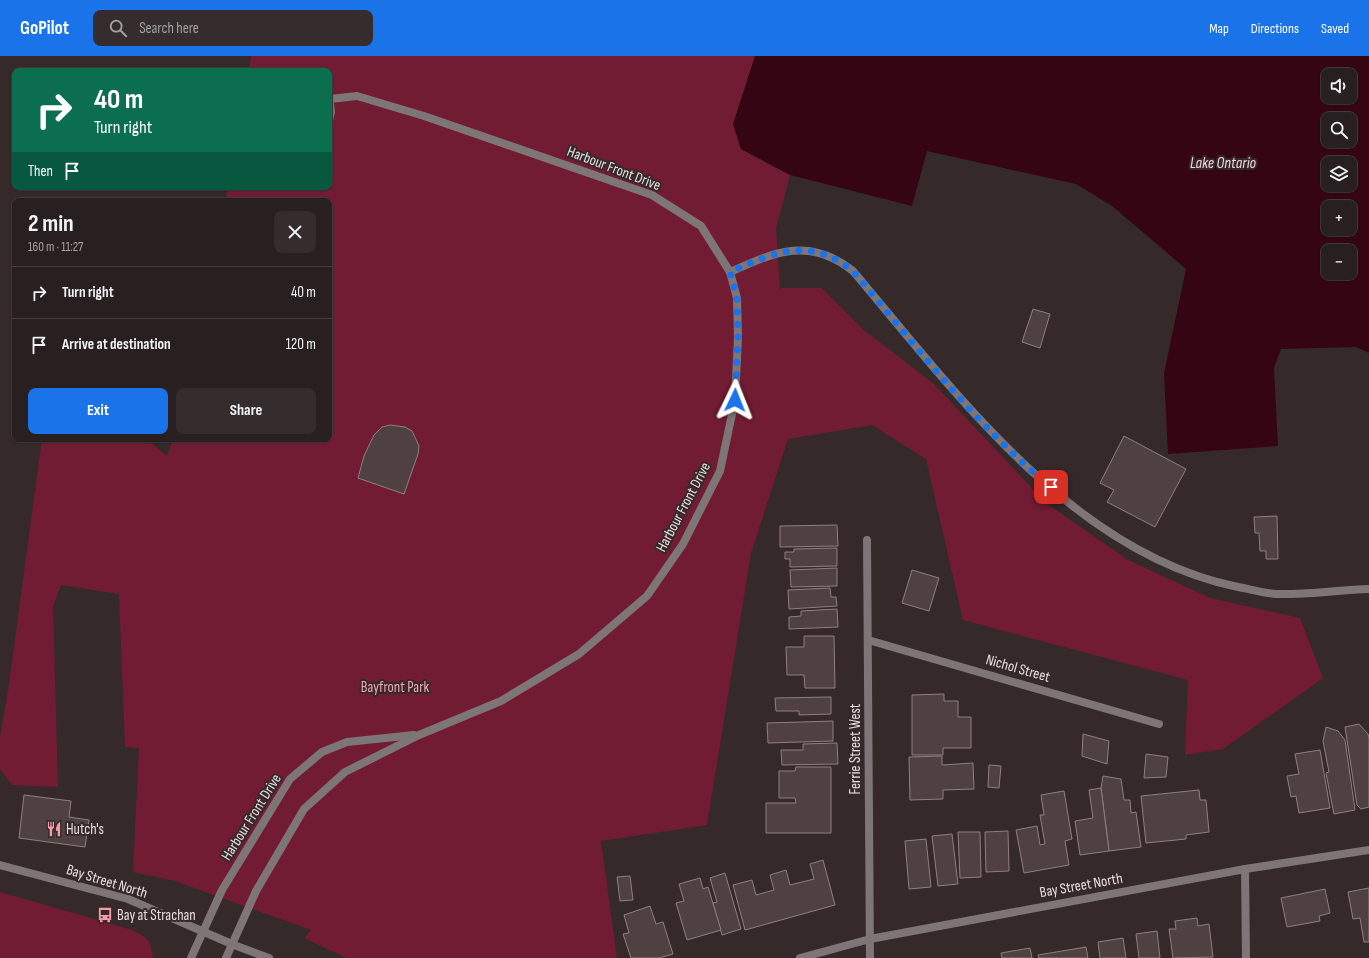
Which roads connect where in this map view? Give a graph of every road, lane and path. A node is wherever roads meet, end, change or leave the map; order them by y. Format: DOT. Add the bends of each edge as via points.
graph roads {
  1 [pos="332,97"];
  2 [pos="730,272"];
  3 [pos="867,540"];
  4 [pos="1369,589"];
  5 [pos="868,640"];
  6 [pos="1159,724"];
  7 [pos="419,735"];
  8 [pos="1369,850"];
  9 [pos="0,865"];
  10 [pos="1245,870"];
  11 [pos="203,931"];
  12 [pos="870,939"];
  13 [pos="234,945"];
  14 [pos="191,958"];
  15 [pos="226,958"];
  16 [pos="269,958"];
  17 [pos="800,958"];
  18 [pos="870,958"];
  19 [pos="1246,958"];
  1 -- 2 [label="street, Harbour Front Drive" via="357,96 424,116 652,195 701,226"];
  2 -- 4 [label="street" via="769,255 797,250 815,251 843,263 853,271 973,414 1027,467 1088,517 1149,557 1218,583 1275,594"];
  2 -- 7 [label="street, Harbour Front Drive" via="737,298 735,400 720,471 683,544 647,596 580,654 501,701"];
  3 -- 5 [label="street, Ferrie Street West"];
  5 -- 6 [label="street, Nichol Street"];
  5 -- 12 [label="street, Ferrie Street West"];
  7 -- 11 [label="street, Harbour Front Drive" via="347,742 322,752 290,779 222,890"];
  7 -- 13 [label="street, Harbour Front Drive" via="345,772 304,809 256,891"];
  8 -- 10 [label="street, Bay Street North"];
  9 -- 11 [label="street, Bay Street North" via="128,899"];
  10 -- 12 [label="street, Bay Street North"];
  10 -- 19 [label="street"];
  11 -- 13 [label="street, Bay Street North"];
  11 -- 14 [label="street, Harbour Front Drive"];
  12 -- 17 [label="street, Bay Street North"];
  12 -- 18 [label="street, Ferrie Street West"];
  13 -- 15 [label="street, Harbour Front Drive"];
  13 -- 16 [label="street, Bay Street North"];
}
